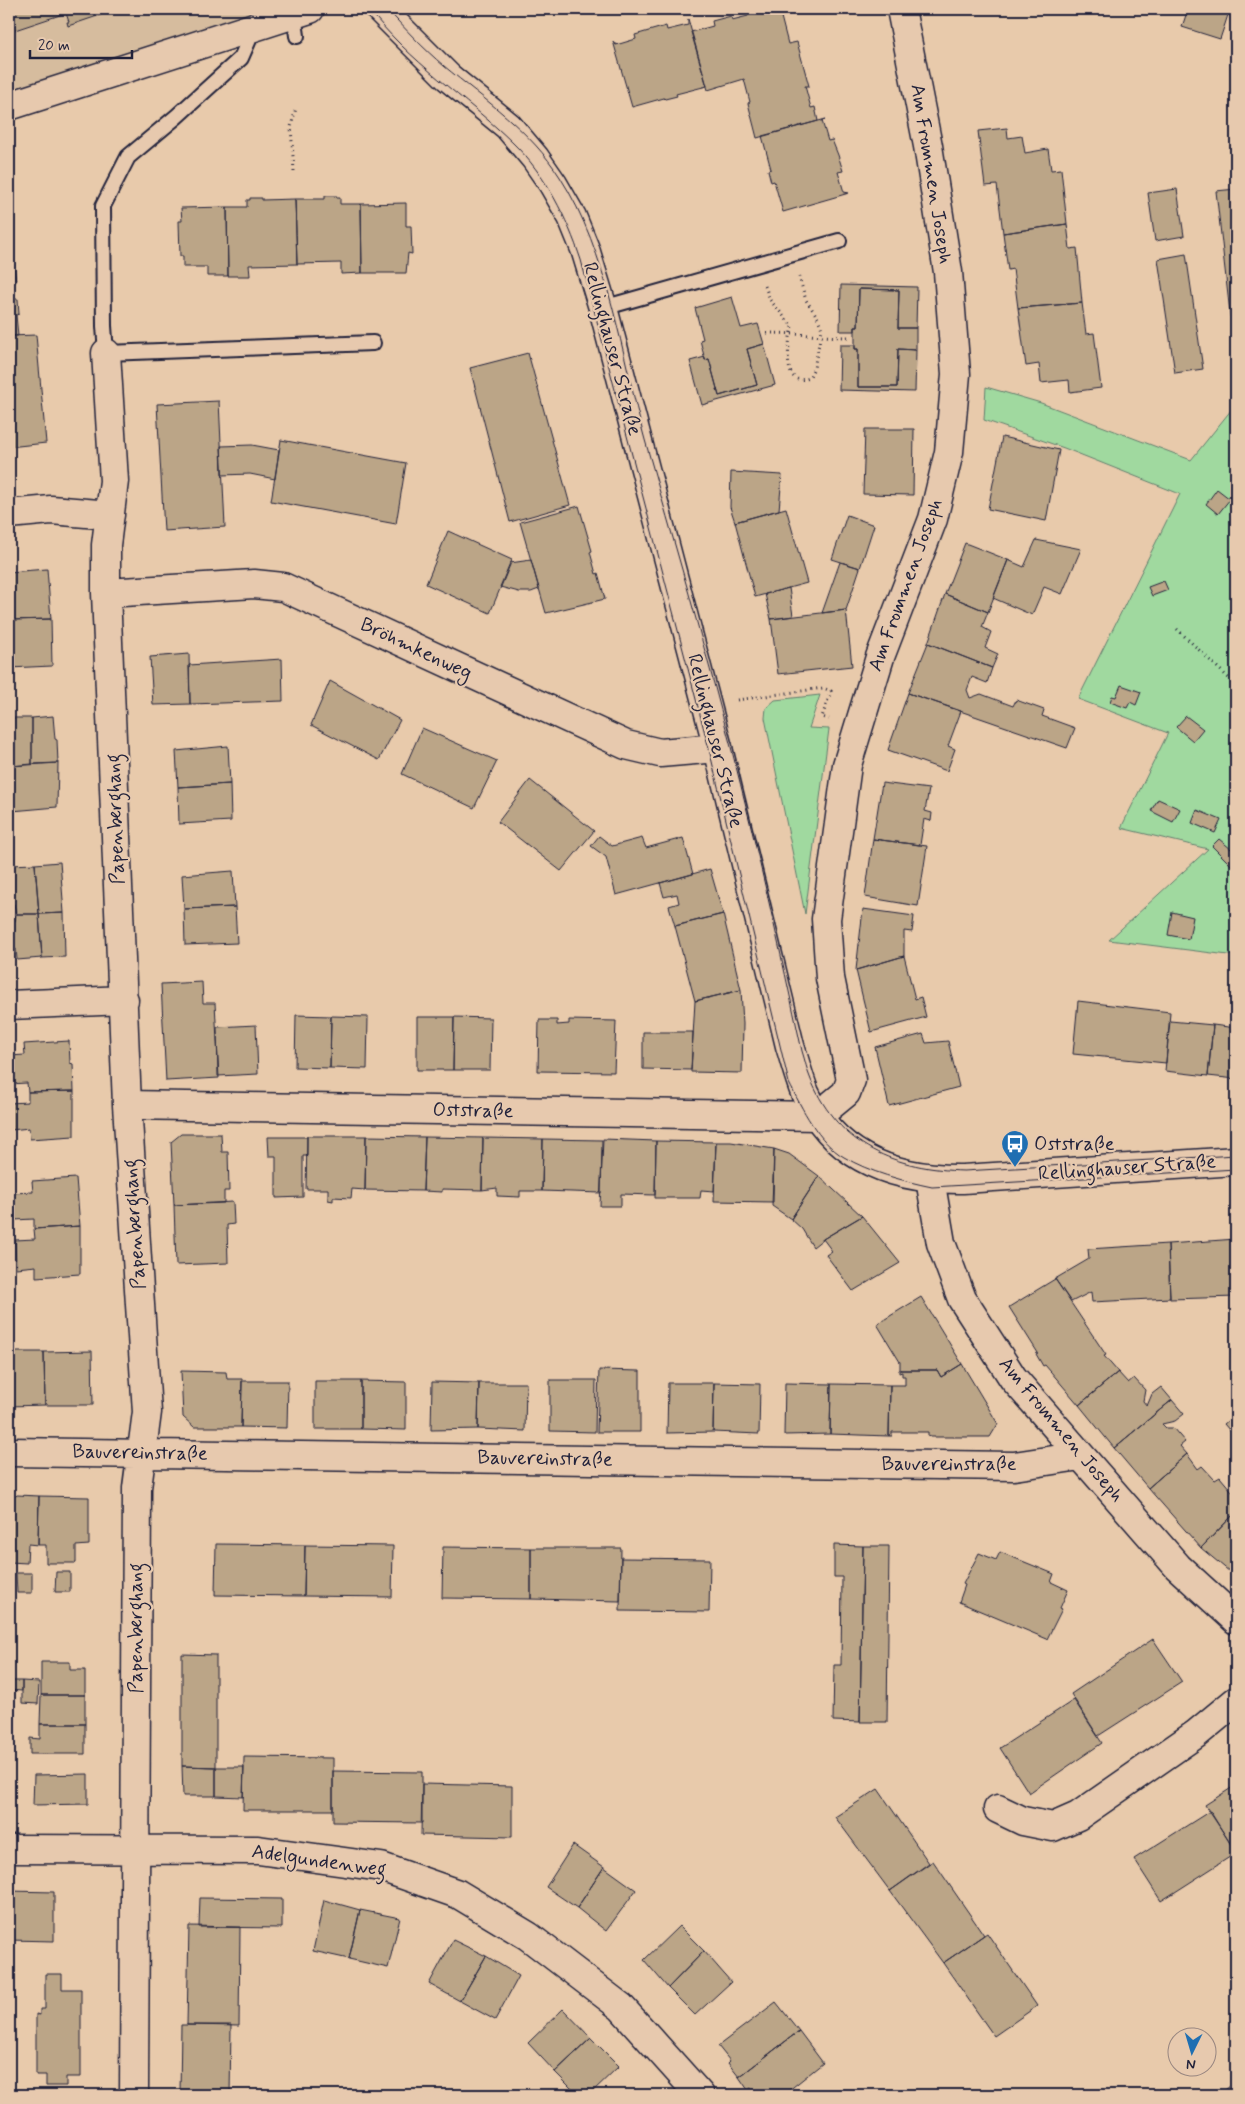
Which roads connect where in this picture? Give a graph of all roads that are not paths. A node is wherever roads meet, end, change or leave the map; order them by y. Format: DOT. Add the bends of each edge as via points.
graph roads {
  1 [pos="380,9"];
  2 [pos="901,9"];
  3 [pos="300,20"];
  4 [pos="256,26"];
  5 [pos="9,106"];
  6 [pos="839,241"];
  7 [pos="603,308"];
  8 [pos="373,342"];
  9 [pos="106,353"];
  10 [pos="9,514"];
  11 [pos="110,515"];
  12 [pos="106,593"];
  13 [pos="718,748"];
  14 [pos="124,1000"];
  15 [pos="9,1005"];
  16 [pos="127,1105"];
  17 [pos="818,1116"];
  18 [pos="1236,1162"];
  19 [pos="930,1179"];
  20 [pos="9,1452"];
  21 [pos="142,1452"];
  22 [pos="1080,1456"];
  23 [pos="1236,1620"];
  24 [pos="1236,1701"];
  25 [pos="998,1809"];
  26 [pos="9,1849"];
  27 [pos="134,1849"];
  28 [pos="134,2095"];
  29 [pos="700,2095"];
  1 -- 7 [label="street, Rellinghauser Straße" via="448,78 508,126 535,158 572,217"];
  2 -- 17 [label="street, Am Frommen Joseph" via="948,272 956,374 949,452 933,519 880,657 847,764 826,919 830,978 851,1080 846,1093"];
  3 -- 4 [label="street"];
  4 -- 5 [label="street"];
  4 -- 9 [label="lane" via="241,58 128,157 103,206"];
  6 -- 7 [label="lane"];
  7 -- 13 [label="street, Rellinghauser Straße"];
  8 -- 9 [label="lane"];
  9 -- 11 [label="street, Papenberghang" via="114,482"];
  10 -- 11 [label="street" via="51,510"];
  11 -- 12 [label="street, Papenberghang"];
  12 -- 13 [label="street, Bröhmkenweg" via="254,584 283,587 626,745 660,753"];
  12 -- 14 [label="street, Papenberghang"];
  13 -- 17 [label="street, Rellinghauser Straße" via="790,1046 806,1094"];
  14 -- 15 [label="street"];
  14 -- 16 [label="street, Papenberghang"];
  16 -- 17 [label="street, Oststraße"];
  16 -- 21 [label="street, Papenberghang" via="147,1412"];
  17 -- 19 [label="street, Rellinghauser Straße" via="845,1145 868,1160 892,1171"];
  18 -- 19 [label="street, Rellinghauser Straße"];
  19 -- 22 [label="street, Am Frommen Joseph" via="941,1243 962,1299 1013,1378"];
  20 -- 21 [label="street, Bauvereinstraße"];
  21 -- 22 [label="street, Bauvereinstraße" via="1014,1466"];
  21 -- 27 [label="street, Papenberghang" via="137,1488"];
  22 -- 23 [label="street, Am Frommen Joseph" via="1178,1566"];
  24 -- 25 [label="street" via="1196,1734 1078,1816 1053,1827 1023,1821"];
  26 -- 27 [label="street, Adelgundenweg"];
  27 -- 28 [label="street, Papenberghang"];
  27 -- 29 [label="street, Adelgundenweg" via="258,1850 352,1863 380,1867 458,1894 528,1936 621,2007"];
}
